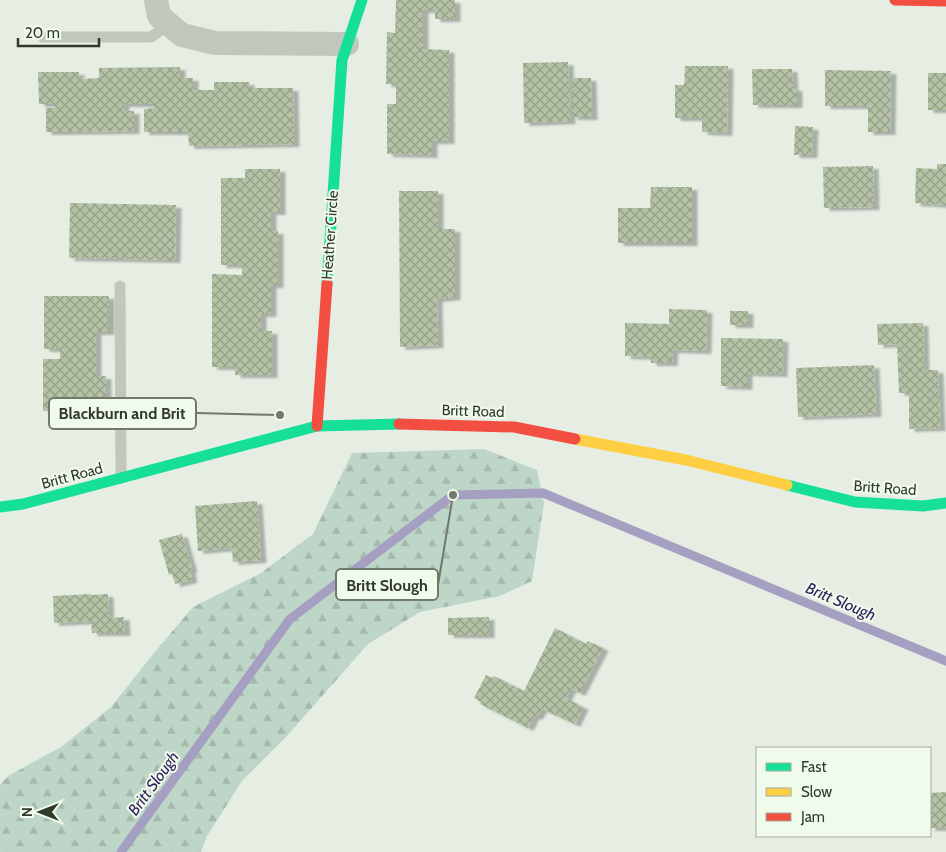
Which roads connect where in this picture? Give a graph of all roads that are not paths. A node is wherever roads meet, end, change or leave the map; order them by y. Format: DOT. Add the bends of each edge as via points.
graph roads {
  1 [pos="156,0"];
  2 [pos="362,0"];
  3 [pos="895,0"];
  4 [pos="946,1"];
  5 [pos="169,24"];
  6 [pos="42,37"];
  7 [pos="347,44"];
  8 [pos="120,286"];
  9 [pos="317,426"];
  10 [pos="121,478"];
  11 [pos="946,503"];
  12 [pos="0,507"];
  1 -- 5 [label="street" via="159,16"];
  2 -- 7 [label="street, Heather Circle"];
  3 -- 4 [label="street"];
  5 -- 6 [label="lane" via="151,37"];
  5 -- 7 [label="street" via="182,35 215,43"];
  7 -- 9 [label="street, Heather Circle" via="342,60"];
  8 -- 10 [label="lane"];
  9 -- 10 [label="street, Britt Road"];
  9 -- 11 [label="street, Britt Road" via="514,427 686,460 855,502 923,506"];
  10 -- 12 [label="street, Britt Road"];
}
